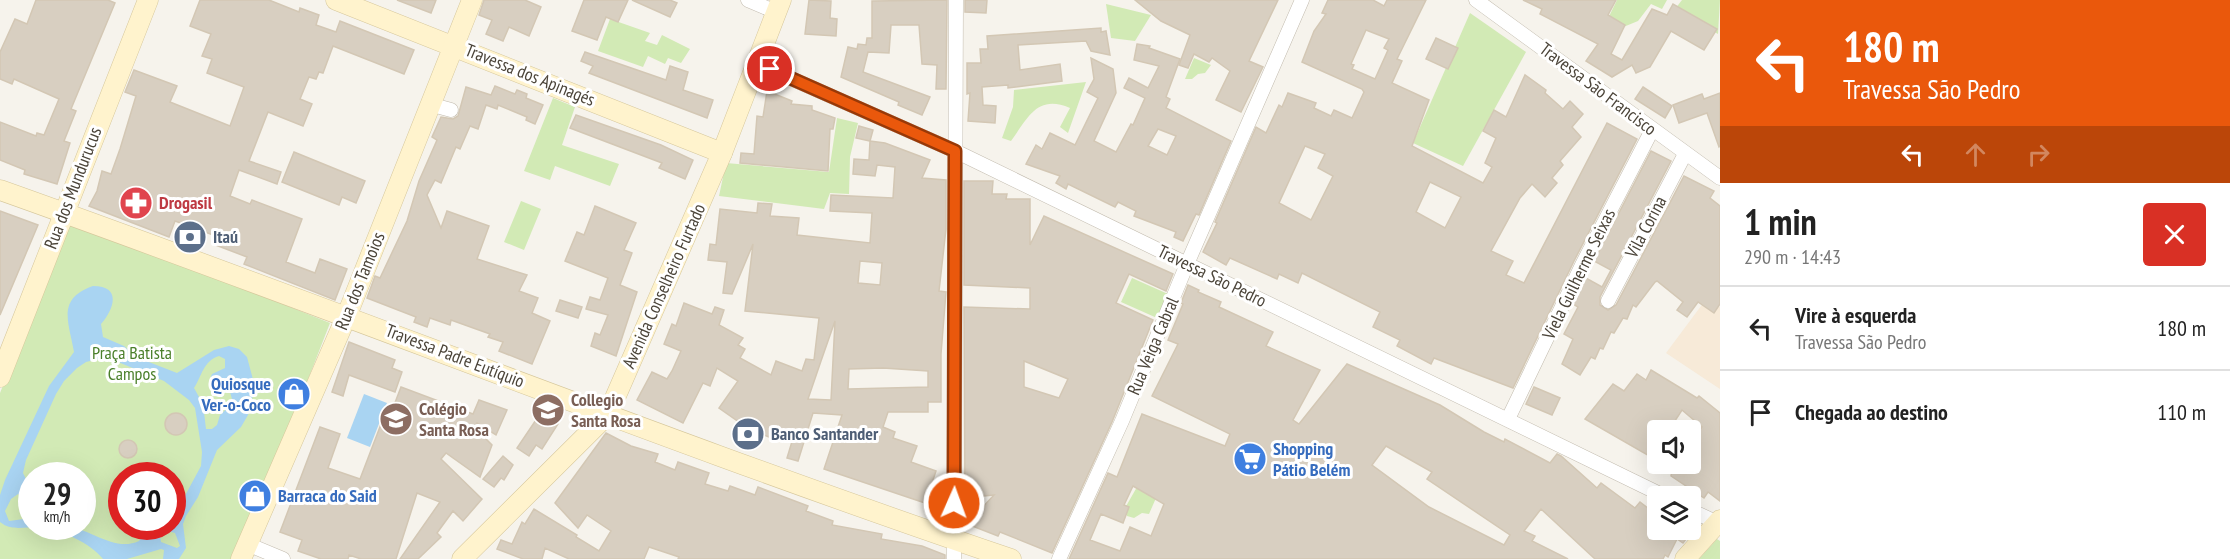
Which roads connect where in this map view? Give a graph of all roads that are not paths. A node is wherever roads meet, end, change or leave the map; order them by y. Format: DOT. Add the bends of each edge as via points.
graph roads {
  1 [pos="148,0"];
  2 [pos="336,0"];
  3 [pos="472,0"];
  4 [pos="748,0"];
  5 [pos="957,0"];
  6 [pos="1302,0"];
  7 [pos="1476,0"];
  8 [pos="779,6"];
  9 [pos="453,44"];
  10 [pos="756,63"];
  11 [pos="429,104"];
  12 [pos="452,110"];
  13 [pos="1652,130"];
  14 [pos="955,151"];
  15 [pos="722,153"];
  16 [pos="1685,154"];
  17 [pos="1720,178"];
  18 [pos="0,190"];
  19 [pos="64,213"];
  20 [pos="1187,264"];
  21 [pos="1608,301"];
  22 [pos="347,315"];
  23 [pos="0,377"];
  24 [pos="608,414"];
  25 [pos="1508,419"];
  26 [pos="1647,488"];
  27 [pos="1701,515"];
  28 [pos="1719,522"];
  29 [pos="954,549"];
  30 [pos="244,552"];
  31 [pos="283,559"];
  32 [pos="462,559"];
  33 [pos="1011,559"];
  34 [pos="1059,559"];
  35 [pos="1685,559"];
  1 -- 19 [label="main road, Rua dos Mundurucus"];
  2 -- 9 [label="main road, Travessa dos Apinagés"];
  3 -- 9 [label="main road, Rua dos Tamoios"];
  4 -- 8 [label="street"];
  5 -- 14 [label="street"];
  6 -- 20 [label="street, Rua Veiga Cabral"];
  7 -- 13 [label="street, Travessa São Francisco"];
  8 -- 10 [label="main road, Avenida Conselheiro Furtado"];
  9 -- 11 [label="main road, Rua dos Tamoios"];
  9 -- 15 [label="main road, Travessa dos Apinagés"];
  10 -- 14 [label="street, Travessa São Pedro"];
  10 -- 15 [label="main road, Avenida Conselheiro Furtado"];
  11 -- 12 [label="street"];
  11 -- 22 [label="main road, Rua dos Tamoios"];
  13 -- 16 [label="street, Travessa São Francisco"];
  13 -- 25 [label="street, Viela Guilherme Seixas"];
  14 -- 20 [label="street, Travessa São Pedro"];
  14 -- 29 [label="street"];
  15 -- 24 [label="main road, Avenida Conselheiro Furtado"];
  16 -- 17 [label="street, Travessa São Francisco"];
  16 -- 21 [label="street, Vila Corina"];
  18 -- 19 [label="main road, Travessa Padre Eutíquio"];
  19 -- 22 [label="main road, Travessa Padre Eutíquio"];
  19 -- 23 [label="main road, Rua dos Mundurucus"];
  20 -- 25 [label="street, Travessa São Pedro"];
  20 -- 34 [label="street, Rua Veiga Cabral"];
  22 -- 24 [label="main road, Travessa Padre Eutíquio"];
  22 -- 30 [label="main road, Rua dos Tamoios"];
  24 -- 29 [label="main road, Travessa Padre Eutíquio"];
  24 -- 32 [label="main road, Avenida Conselheiro Furtado"];
  25 -- 26 [label="street, Travessa São Pedro"];
  27 -- 28 [label="street"];
  28 -- 35 [label="main road"];
  29 -- 33 [label="main road, Travessa Padre Eutíquio"];
  30 -- 31 [label="street"];
}
